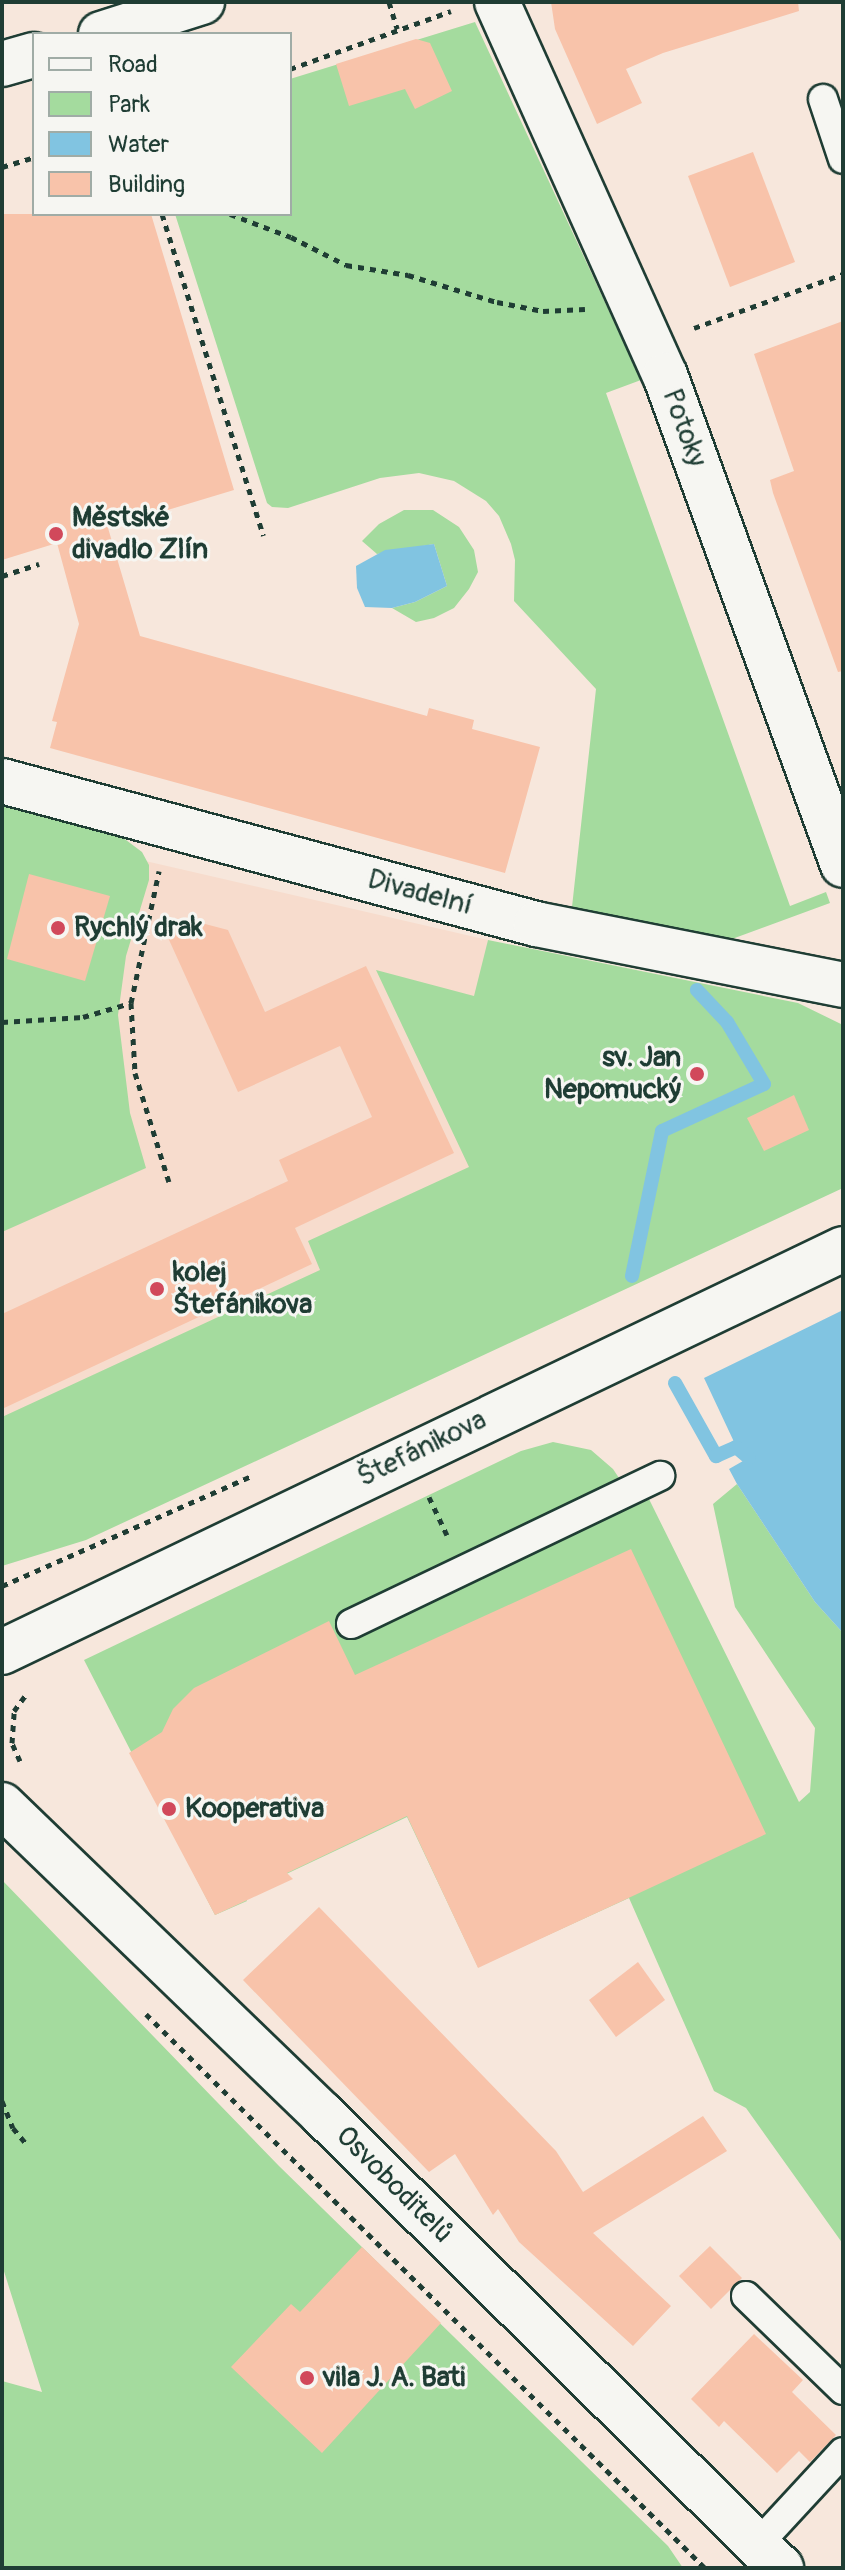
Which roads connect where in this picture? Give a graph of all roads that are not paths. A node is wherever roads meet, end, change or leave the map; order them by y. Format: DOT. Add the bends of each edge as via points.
graph roads {
  1 [pos="202,2"];
  2 [pos="481,4"];
  3 [pos="107,32"];
  4 [pos="32,56"];
  5 [pos="2,64"];
  6 [pos="823,99"];
  7 [pos="843,159"];
  8 [pos="2,781"];
  9 [pos="843,865"];
  10 [pos="843,985"];
  11 [pos="843,1249"];
  12 [pos="660,1476"];
  13 [pos="351,1624"];
  14 [pos="2,1652"];
  15 [pos="2,1805"];
  16 [pos="746,2296"];
  17 [pos="843,2390"];
  18 [pos="843,2452"];
  19 [pos="770,2556"];
  1 -- 3 [label="street"];
  2 -- 9 [label="street, Potoky" via="665,375"];
  4 -- 5 [label="street"];
  6 -- 7 [label="lane"];
  8 -- 10 [label="street, Divadelní" via="536,924"];
  11 -- 14 [label="street, Štefánikova"];
  12 -- 13 [label="lane"];
  15 -- 19 [label="street, Osvoboditelů"];
  16 -- 17 [label="lane"];
  18 -- 19 [label="lane"];
}
